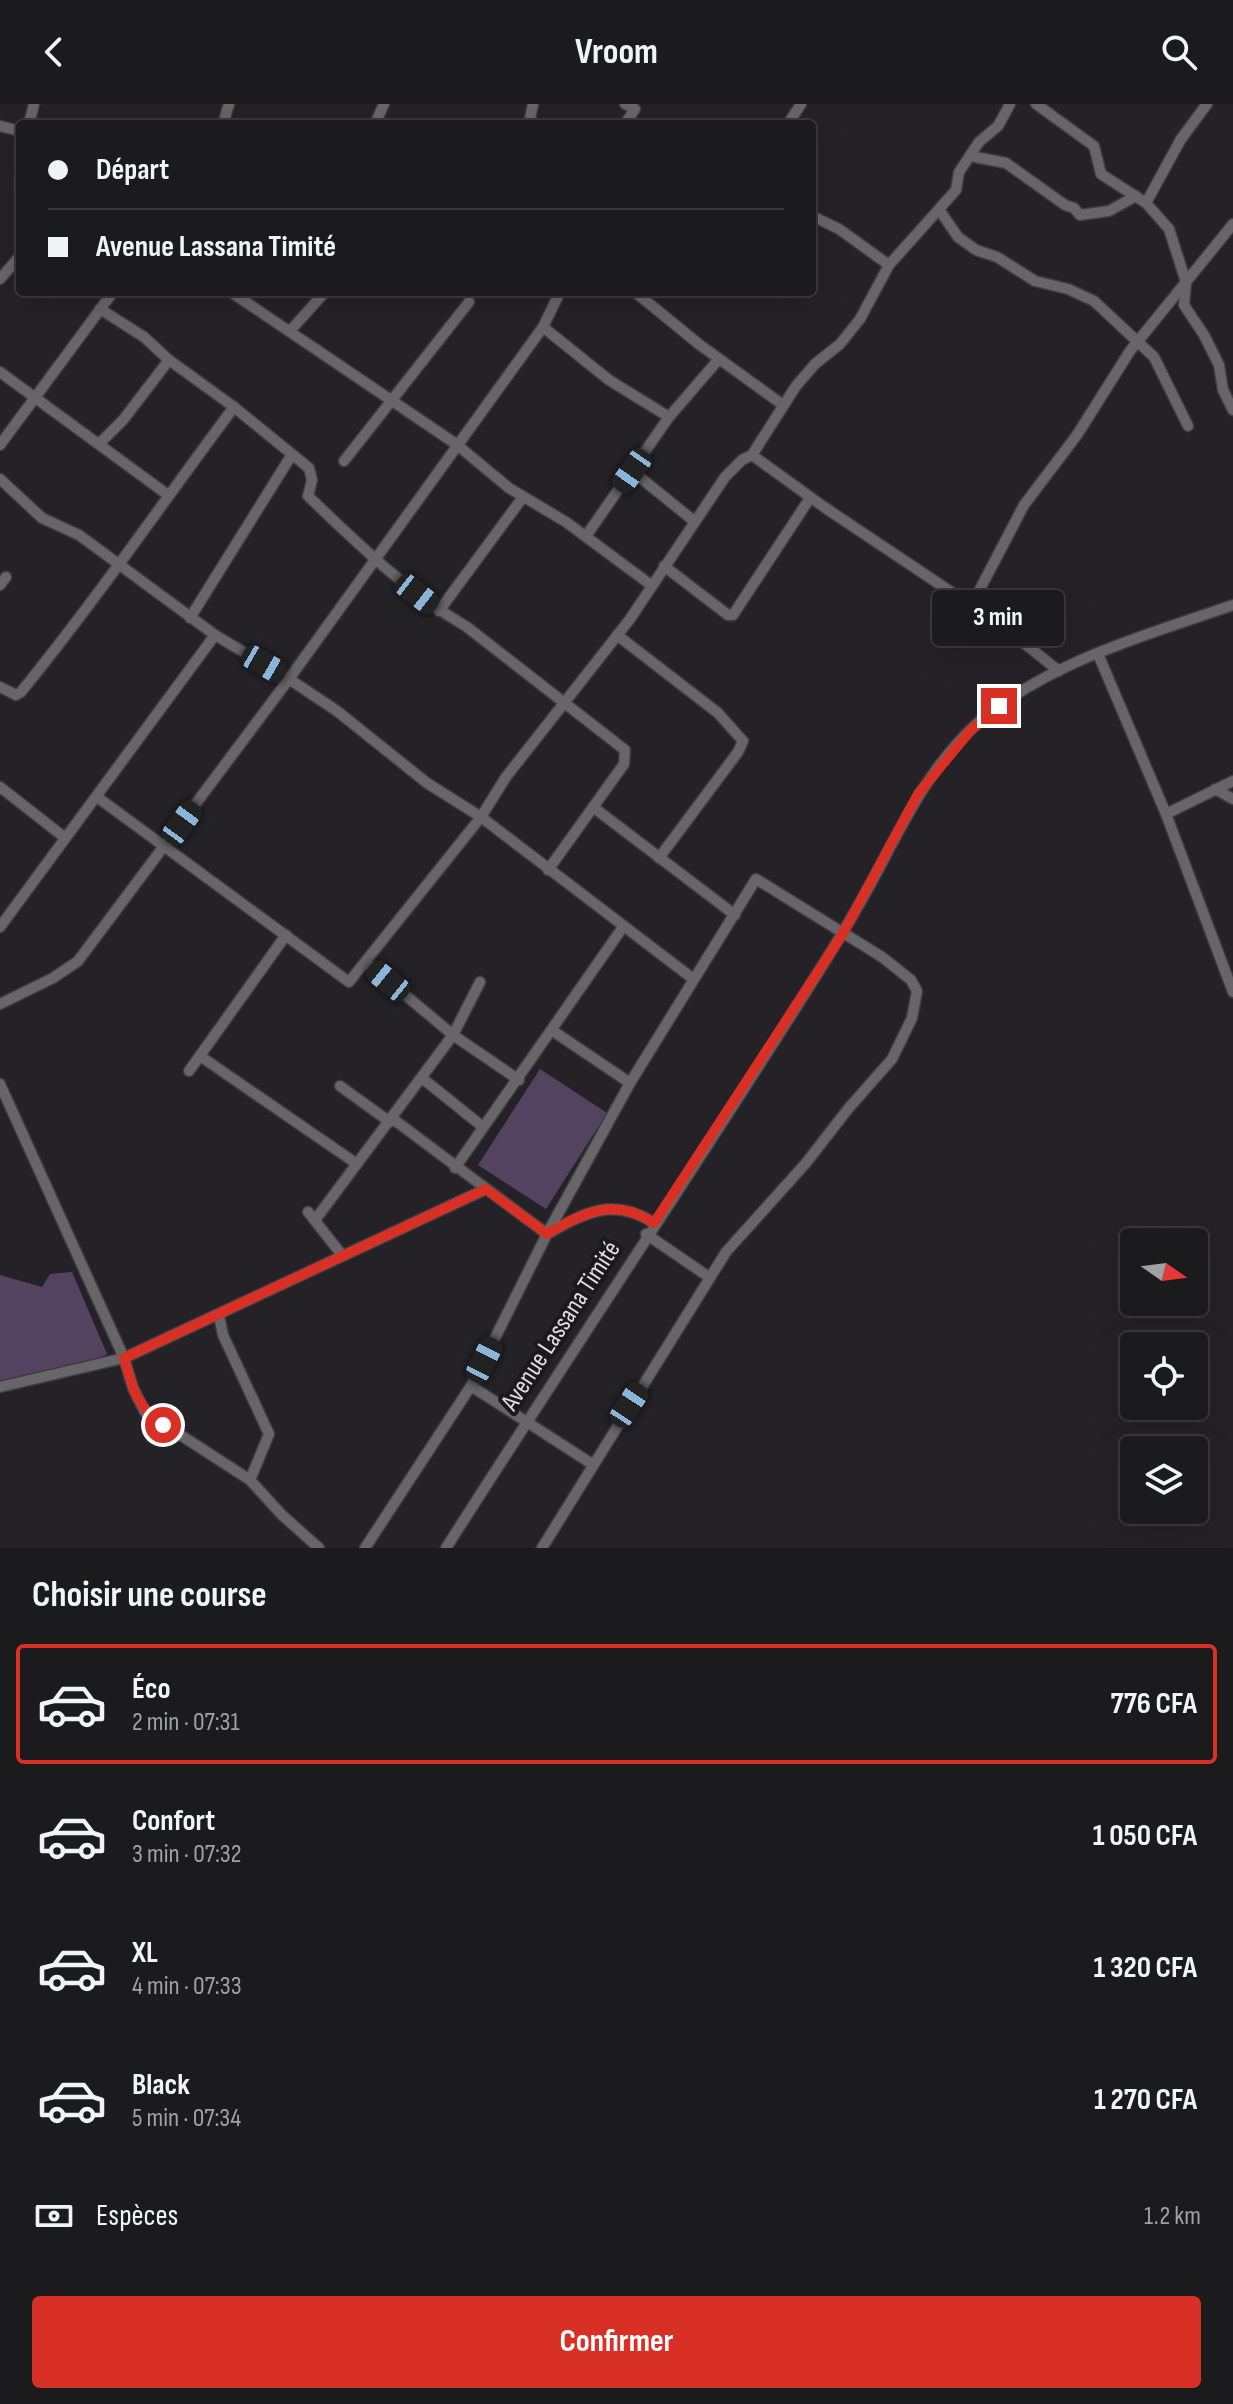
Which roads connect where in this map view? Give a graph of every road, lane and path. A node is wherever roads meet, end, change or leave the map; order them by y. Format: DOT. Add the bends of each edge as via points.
graph roads {
  1 [pos="1010,104"];
  2 [pos="1036,104"];
  3 [pos="1207,104"];
  4 [pos="970,156"];
  5 [pos="1136,196"];
  6 [pos="1146,203"];
  7 [pos="940,211"];
  8 [pos="816,218"];
  9 [pos="1233,224"];
  10 [pos="16,261"];
  11 [pos="889,265"];
  12 [pos="0,279"];
  13 [pos="1186,282"];
  14 [pos="110,296"];
  15 [pos="237,296"];
  16 [pos="321,296"];
  17 [pos="558,296"];
  18 [pos="640,296"];
  19 [pos="469,302"];
  20 [pos="100,309"];
  21 [pos="543,327"];
  22 [pos="290,331"];
  23 [pos="1137,342"];
  24 [pos="719,359"];
  25 [pos="169,360"];
  26 [pos="0,372"];
  27 [pos="1221,385"];
  28 [pos="1233,393"];
  29 [pos="36,398"];
  30 [pos="393,403"];
  31 [pos="783,405"];
  32 [pos="234,407"];
  33 [pos="1233,410"];
  34 [pos="669,417"];
  35 [pos="1188,426"];
  36 [pos="99,444"];
  37 [pos="456,444"];
  38 [pos="0,445"];
  39 [pos="752,455"];
  40 [pos="291,456"];
  41 [pos="344,461"];
  42 [pos="632,471"];
  43 [pos="0,479"];
  44 [pos="168,495"];
  45 [pos="523,497"];
  46 [pos="810,498"];
  47 [pos="694,521"];
  48 [pos="586,536"];
  49 [pos="375,560"];
  50 [pos="120,566"];
  51 [pos="664,566"];
  52 [pos="651,585"];
  53 [pos="1233,605"];
  54 [pos="439,611"];
  55 [pos="190,618"];
  56 [pos="995,621"];
  57 [pos="215,635"];
  58 [pos="617,635"];
  59 [pos="1098,654"];
  60 [pos="1059,671"];
  61 [pos="289,679"];
  62 [pos="0,687"];
  63 [pos="564,706"];
  64 [pos="1233,781"];
  65 [pos="0,787"];
  66 [pos="1215,789"];
  67 [pos="97,797"];
  68 [pos="1233,799"];
  69 [pos="593,807"];
  70 [pos="1166,814"];
  71 [pos="481,817"];
  72 [pos="64,837"];
  73 [pos="165,847"];
  74 [pos="659,858"];
  75 [pos="548,870"];
  76 [pos="735,915"];
  77 [pos="0,927"];
  78 [pos="623,927"];
  79 [pos="286,935"];
  80 [pos="842,935"];
  81 [pos="367,963"];
  82 [pos="692,978"];
  83 [pos="480,982"];
  84 [pos="1233,992"];
  85 [pos="0,1004"];
  86 [pos="553,1031"];
  87 [pos="453,1035"];
  88 [pos="200,1056"];
  89 [pos="189,1071"];
  90 [pos="422,1078"];
  91 [pos="519,1080"];
  92 [pos="630,1083"];
  93 [pos="0,1084"];
  94 [pos="340,1086"];
  95 [pos="391,1120"];
  96 [pos="483,1127"];
  97 [pos="357,1164"];
  98 [pos="455,1168"];
  99 [pos="486,1189"];
  100 [pos="654,1223"];
  101 [pos="547,1234"];
  102 [pos="646,1234"];
  103 [pos="342,1255"];
  104 [pos="709,1277"];
  105 [pos="219,1316"];
  106 [pos="124,1358"];
  107 [pos="471,1386"];
  108 [pos="0,1387"];
  109 [pos="525,1421"];
  110 [pos="592,1464"];
  111 [pos="250,1480"];
  112 [pos="319,1548"];
  113 [pos="365,1548"];
  114 [pos="446,1548"];
  115 [pos="542,1548"];
  1 -- 4 [label="street"];
  2 -- 5 [label="street" via="1094,146 1101,174"];
  3 -- 6 [label="street"];
  4 -- 5 [label="street" via="1006,163 1080,215 1109,211"];
  4 -- 7 [label="street"];
  5 -- 6 [label="street"];
  6 -- 13 [label="street" via="1169,229"];
  7 -- 11 [label="street"];
  7 -- 23 [label="street" via="958,237 976,250 1035,281 1094,301"];
  8 -- 11 [label="street"];
  9 -- 13 [label="street"];
  10 -- 12 [label="street"];
  11 -- 31 [label="street" via="860,319"];
  13 -- 23 [label="street"];
  13 -- 27 [label="street" via="1184,305 1219,365"];
  14 -- 20 [label="street"];
  15 -- 22 [label="street"];
  16 -- 22 [label="street"];
  17 -- 21 [label="street"];
  18 -- 24 [label="street"];
  19 -- 30 [label="street"];
  20 -- 25 [label="street"];
  20 -- 29 [label="street"];
  21 -- 34 [label="street" via="609,380"];
  21 -- 37 [label="street"];
  22 -- 30 [label="street"];
  23 -- 35 [label="street" via="1154,357"];
  23 -- 56 [label="street" via="1024,505 982,583 978,598"];
  24 -- 31 [label="street"];
  24 -- 34 [label="street"];
  25 -- 32 [label="street"];
  25 -- 36 [label="street"];
  26 -- 29 [label="street"];
  27 -- 28 [label="street"];
  27 -- 33 [label="street"];
  29 -- 36 [label="street"];
  29 -- 38 [label="street"];
  30 -- 37 [label="street"];
  30 -- 41 [label="street"];
  31 -- 39 [label="street"];
  32 -- 40 [label="street"];
  32 -- 44 [label="street"];
  34 -- 42 [label="street"];
  36 -- 44 [label="street"];
  37 -- 45 [label="street"];
  37 -- 49 [label="street"];
  39 -- 46 [label="street"];
  39 -- 47 [label="street" via="733,467"];
  40 -- 49 [label="street" via="309,468 308,496"];
  40 -- 55 [label="street"];
  42 -- 47 [label="street"];
  42 -- 48 [label="street"];
  43 -- 50 [label="street" via="42,518 79,535"];
  44 -- 50 [label="street"];
  45 -- 48 [label="street"];
  45 -- 54 [label="street"];
  46 -- 51 [label="street" via="733,615"];
  46 -- 56 [label="street"];
  47 -- 51 [label="street"];
  48 -- 52 [label="street"];
  49 -- 54 [label="street"];
  49 -- 61 [label="street"];
  50 -- 55 [label="street"];
  50 -- 62 [label="street" via="21,692 9,694"];
  51 -- 52 [label="street"];
  52 -- 58 [label="street"];
  53 -- 59 [label="street, Avenue Lassana Timité"];
  54 -- 63 [label="street" via="467,627"];
  55 -- 57 [label="street"];
  56 -- 60 [label="street"];
  57 -- 61 [label="street"];
  57 -- 67 [label="street"];
  58 -- 63 [label="street"];
  58 -- 74 [label="street" via="718,713 743,741"];
  59 -- 60 [label="street, Avenue Lassana Timité"];
  59 -- 70 [label="street"];
  60 -- 80 [label="street, Avenue Lassana Timité" via="991,712 939,766 905,816"];
  61 -- 71 [label="street"];
  61 -- 73 [label="street"];
  63 -- 69 [label="street" via="625,750 624,764"];
  63 -- 71 [label="street"];
  64 -- 66 [label="street"];
  65 -- 72 [label="street"];
  66 -- 68 [label="street"];
  66 -- 70 [label="street"];
  67 -- 72 [label="street"];
  67 -- 73 [label="street"];
  69 -- 74 [label="street"];
  69 -- 75 [label="street"];
  70 -- 84 [label="street"];
  71 -- 75 [label="street"];
  71 -- 81 [label="street"];
  72 -- 77 [label="street"];
  73 -- 79 [label="street"];
  73 -- 85 [label="street" via="78,961"];
  74 -- 76 [label="street"];
  75 -- 78 [label="street"];
  76 -- 80 [label="street" via="756,879"];
  76 -- 82 [label="street"];
  78 -- 82 [label="street"];
  78 -- 86 [label="street"];
  79 -- 81 [label="street" via="349,982"];
  79 -- 88 [label="street"];
  80 -- 100 [label="street, Avenue Lassana Timité"];
  80 -- 104 [label="street" via="882,957 915,984 912,1018 892,1059"];
  81 -- 87 [label="street"];
  82 -- 92 [label="street"];
  83 -- 87 [label="street"];
  86 -- 91 [label="street"];
  86 -- 92 [label="street"];
  87 -- 90 [label="street"];
  87 -- 91 [label="street"];
  88 -- 89 [label="street"];
  88 -- 97 [label="street"];
  90 -- 95 [label="street"];
  90 -- 96 [label="street"];
  91 -- 96 [label="street"];
  92 -- 101 [label="street"];
  93 -- 106 [label="street"];
  94 -- 95 [label="street"];
  95 -- 97 [label="street"];
  95 -- 98 [label="street"];
  96 -- 98 [label="street"];
  97 -- 103 [label="street" via="312,1216"];
  98 -- 99 [label="street"];
  99 -- 101 [label="street"];
  99 -- 103 [label="street"];
  100 -- 101 [label="street" via="635,1210 613,1208 573,1219"];
  100 -- 102 [label="street, Avenue Lassana Timité"];
  101 -- 107 [label="street"];
  102 -- 104 [label="street"];
  102 -- 109 [label="street, Avenue Lassana Timité"];
  103 -- 105 [label="street"];
  104 -- 110 [label="street"];
  105 -- 106 [label="street"];
  105 -- 111 [label="street" via="269,1434"];
  106 -- 108 [label="street"];
  106 -- 111 [label="street" via="145,1412"];
  107 -- 109 [label="street"];
  107 -- 113 [label="street"];
  109 -- 110 [label="street"];
  109 -- 114 [label="street, Avenue Lassana Timité"];
  110 -- 115 [label="street"];
  111 -- 112 [label="street"];
}
